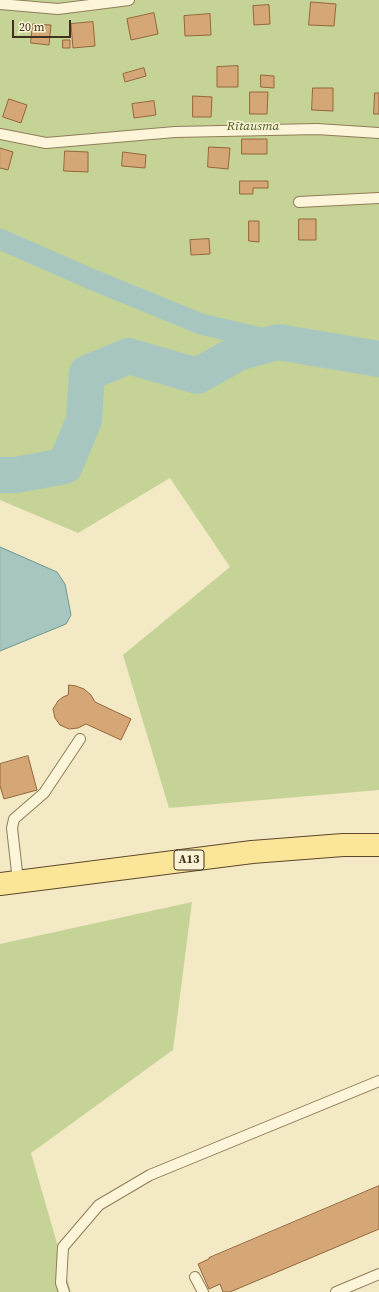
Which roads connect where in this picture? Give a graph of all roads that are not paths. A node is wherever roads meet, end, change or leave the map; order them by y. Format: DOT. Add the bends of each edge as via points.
graph roads {
  1 [pos="129,0"];
  2 [pos="0,4"];
  3 [pos="71,4"];
  4 [pos="379,132"];
  5 [pos="0,134"];
  6 [pos="379,198"];
  7 [pos="299,202"];
  8 [pos="80,739"];
  9 [pos="379,845"];
  10 [pos="9,883"];
  11 [pos="379,1081"];
  12 [pos="379,1274"];
  13 [pos="196,1277"];
  14 [pos="64,1292"];
  15 [pos="203,1292"];
  16 [pos="336,1292"];
  1 -- 3 [label="lane"];
  2 -- 3 [label="lane" via="58,9"];
  4 -- 5 [label="lane" via="317,129 175,132 46,143"];
  6 -- 7 [label="lane"];
  8 -- 10 [label="lane" via="44,793 14,819"];
  9 -- 10 [label="main road, A13" via="252,852"];
  11 -- 14 [label="lane" via="150,1175 99,1205 63,1247 61,1282"];
  12 -- 16 [label="lane"];
  13 -- 15 [label="lane"];
}
